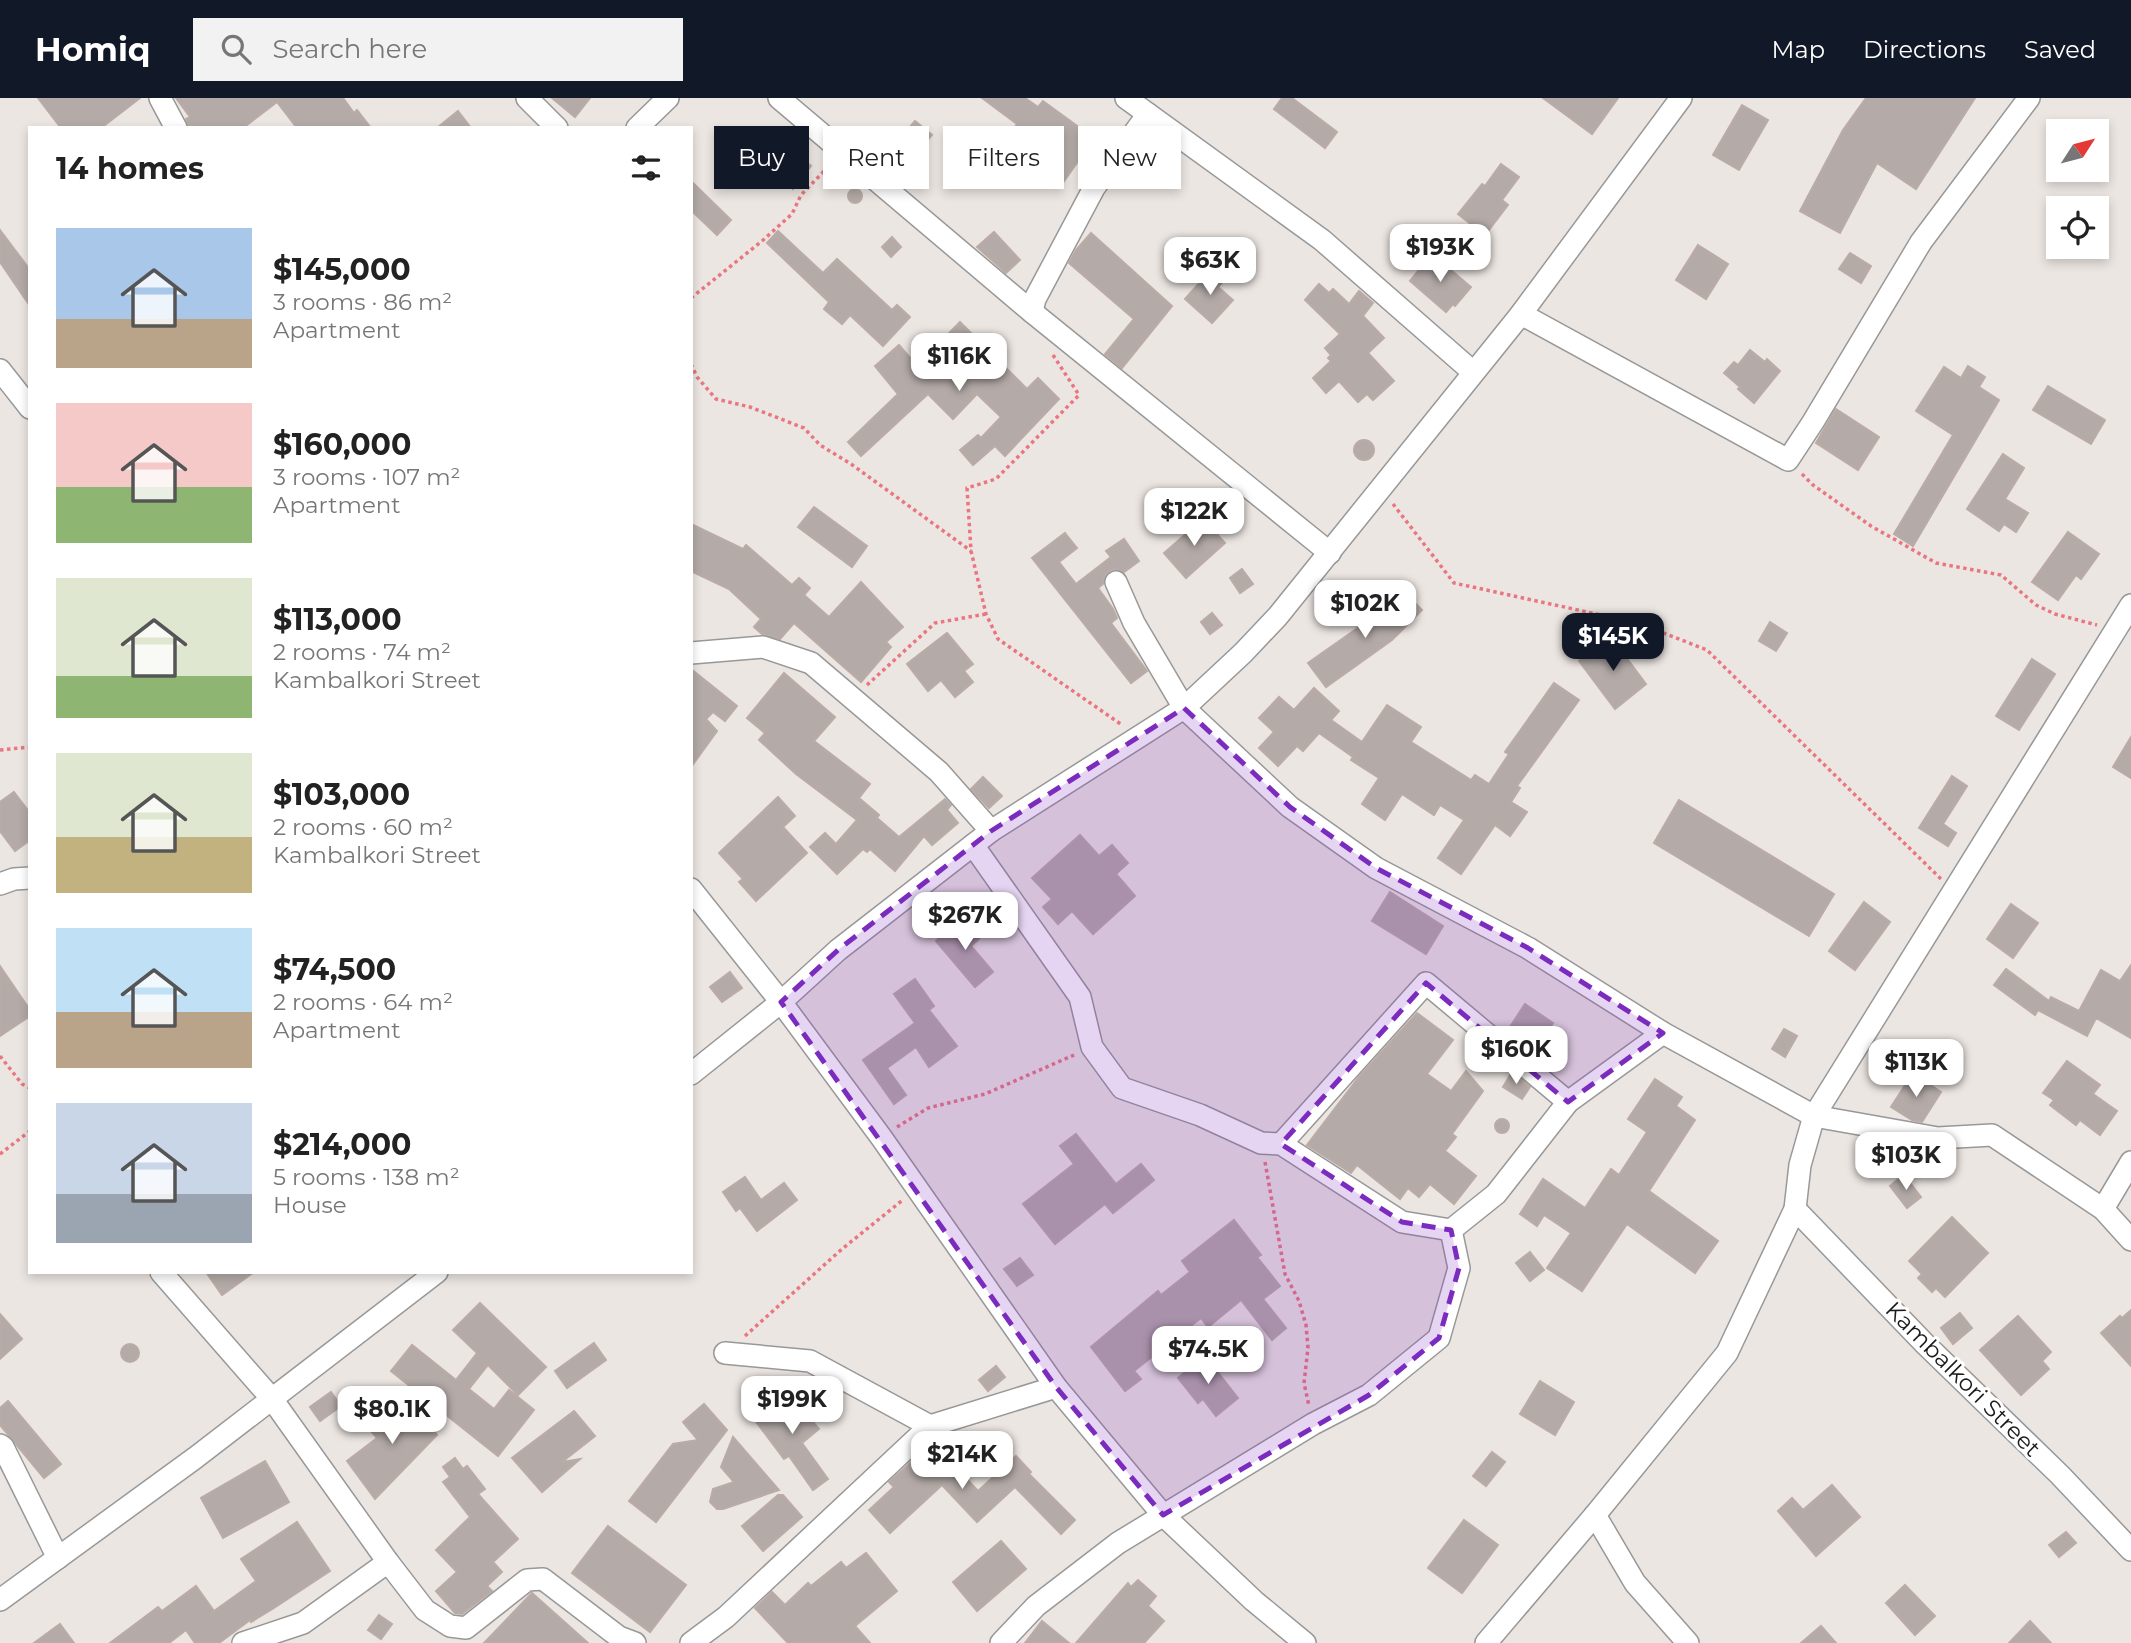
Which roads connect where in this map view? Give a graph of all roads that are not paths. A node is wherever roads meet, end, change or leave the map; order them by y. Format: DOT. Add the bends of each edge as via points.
graph roads {
  1 [pos="160,98"];
  2 [pos="527,98"];
  3 [pos="668,98"];
  4 [pos="779,98"];
  5 [pos="1126,98"];
  6 [pos="1681,98"];
  7 [pos="2029,98"];
  8 [pos="1148,114"];
  9 [pos="175,126"];
  10 [pos="555,126"];
  11 [pos="639,126"];
  12 [pos="1032,313"];
  13 [pos="1521,314"];
  14 [pos="0,370"];
  15 [pos="1473,372"];
  16 [pos="28,405"];
  17 [pos="1329,552"];
  18 [pos="1116,582"];
  19 [pos="2131,605"];
  20 [pos="2123,634"];
  21 [pos="693,653"];
  22 [pos="1184,708"];
  23 [pos="991,831"];
  24 [pos="973,845"];
  25 [pos="28,878"];
  26 [pos="0,884"];
  27 [pos="693,892"];
  28 [pos="781,1002"];
  29 [pos="1663,1033"];
  30 [pos="693,1072"];
  31 [pos="1569,1102"];
  32 [pos="1814,1116"];
  33 [pos="1271,1143"];
  34 [pos="2131,1162"];
  35 [pos="1795,1209"];
  36 [pos="2103,1209"];
  37 [pos="1451,1230"];
  38 [pos="2131,1240"];
  39 [pos="162,1274"];
  40 [pos="434,1274"];
  41 [pos="726,1353"];
  42 [pos="1056,1387"];
  43 [pos="272,1399"];
  44 [pos="930,1426"];
  45 [pos="0,1444"];
  46 [pos="1163,1515"];
  47 [pos="1595,1515"];
  48 [pos="2131,1550"];
  49 [pos="58,1558"];
  50 [pos="388,1562"];
  51 [pos="0,1600"];
  52 [pos="243,1643"];
  53 [pos="635,1643"];
  54 [pos="691,1643"];
  55 [pos="1002,1643"];
  56 [pos="1306,1643"];
  57 [pos="1486,1643"];
  58 [pos="1688,1643"];
  1 -- 9 [label="street"];
  2 -- 10 [label="street"];
  3 -- 11 [label="street"];
  4 -- 12 [label="street"];
  5 -- 8 [label="street"];
  6 -- 13 [label="street"];
  7 -- 13 [label="street" via="1921,242 1788,460"];
  8 -- 12 [label="street" via="1074,222"];
  8 -- 15 [label="street" via="1322,240"];
  12 -- 17 [label="street"];
  13 -- 15 [label="street"];
  14 -- 16 [label="street"];
  15 -- 17 [label="street"];
  17 -- 22 [label="street" via="1278,616"];
  18 -- 22 [label="street" via="1134,623"];
  19 -- 20 [label="street"];
  20 -- 32 [label="street" via="1954,891"];
  21 -- 23 [label="street" via="763,647 811,663 939,772"];
  22 -- 23 [label="street"];
  22 -- 29 [label="street" via="1290,807 1376,868 1528,948"];
  23 -- 24 [label="street"];
  24 -- 28 [label="street" via="838,950"];
  24 -- 33 [label="street" via="1080,997 1092,1048 1122,1088"];
  25 -- 26 [label="street"];
  27 -- 28 [label="street"];
  28 -- 30 [label="street"];
  28 -- 42 [label="street"];
  29 -- 31 [label="street"];
  29 -- 32 [label="street"];
  31 -- 33 [label="street" via="1426,983"];
  31 -- 37 [label="street" via="1496,1194"];
  32 -- 35 [label="street" via="1800,1165"];
  32 -- 36 [label="street" via="1938,1138 1992,1135"];
  33 -- 37 [label="street" via="1402,1222"];
  34 -- 36 [label="street"];
  35 -- 47 [label="street" via="1727,1353"];
  35 -- 48 [label="street, Kambalkori Street"];
  36 -- 38 [label="street"];
  37 -- 46 [label="street" via="1459,1268 1439,1338 1369,1395"];
  39 -- 43 [label="street"];
  40 -- 43 [label="street"];
  41 -- 44 [label="street" via="810,1361"];
  42 -- 44 [label="street"];
  42 -- 46 [label="street"];
  43 -- 49 [label="street"];
  43 -- 50 [label="street"];
  44 -- 54 [label="street" via="726,1617"];
  45 -- 49 [label="street"];
  46 -- 55 [label="street" via="1036,1606"];
  46 -- 56 [label="street"];
  47 -- 57 [label="street"];
  47 -- 58 [label="street" via="1635,1583"];
  49 -- 51 [label="street"];
  50 -- 52 [label="street" via="303,1623"];
  50 -- 53 [label="street" via="425,1610 450,1626 466,1628 527,1580 543,1579 619,1637"];
}
